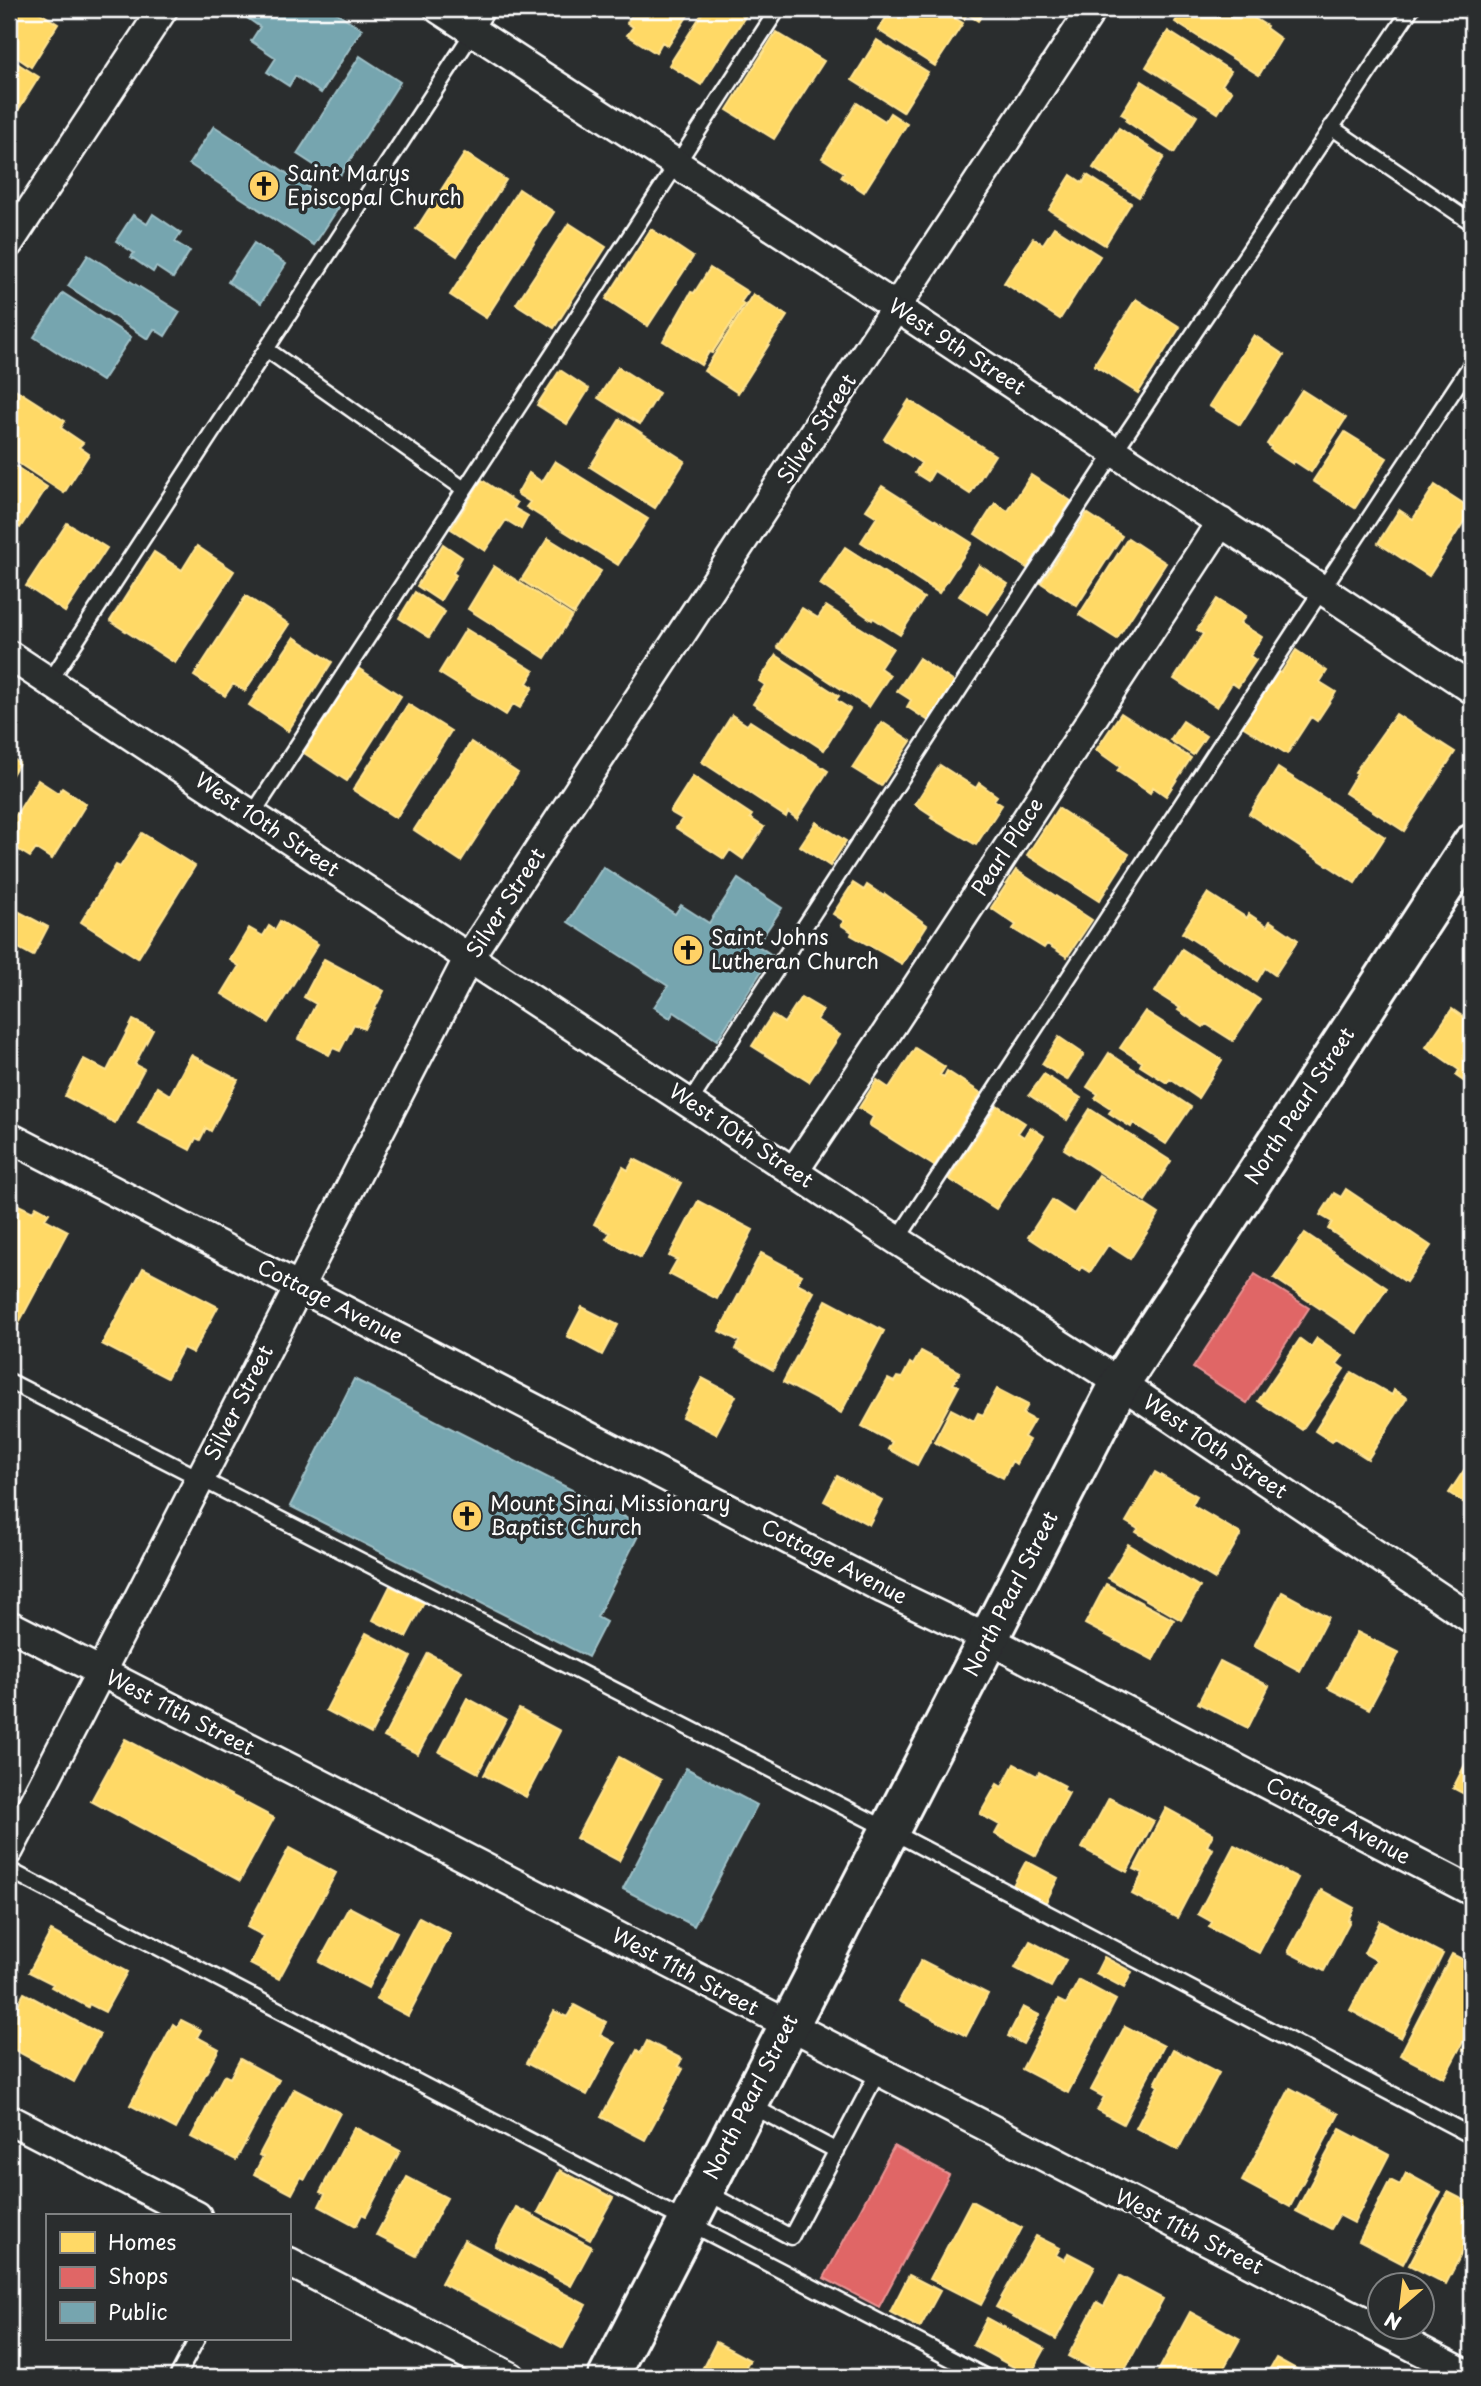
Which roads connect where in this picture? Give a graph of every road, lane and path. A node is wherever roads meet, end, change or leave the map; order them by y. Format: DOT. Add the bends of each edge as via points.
graph roads {
  1 [pos="163,9"];
  2 [pos="439,9"];
  3 [pos="778,9"];
  4 [pos="1092,9"];
  5 [pos="1411,9"];
  6 [pos="481,20"];
  7 [pos="1331,127"];
  8 [pos="676,163"];
  9 [pos="1472,223"];
  10 [pos="9,243"];
  11 [pos="897,308"];
  12 [pos="266,349"];
  13 [pos="1472,363"];
  14 [pos="1115,451"];
  15 [pos="464,489"];
  16 [pos="1221,522"];
  17 [pos="1322,589"];
  18 [pos="9,655"];
  19 [pos="50,681"];
  20 [pos="1472,688"];
  21 [pos="252,814"];
  22 [pos="1472,844"];
  23 [pos="469,957"];
  24 [pos="690,1102"];
  25 [pos="9,1137"];
  26 [pos="794,1171"];
  27 [pos="897,1240"];
  28 [pos="299,1286"];
  29 [pos="9,1381"];
  30 [pos="1120,1383"];
  31 [pos="199,1480"];
  32 [pos="1472,1619"];
  33 [pos="9,1625"];
  34 [pos="988,1639"];
  35 [pos="100,1672"];
  36 [pos="889,1830"];
  37 [pos="9,1850"];
  38 [pos="9,1870"];
  39 [pos="1472,1891"];
  40 [pos="789,2026"];
  41 [pos="878,2072"];
  42 [pos="748,2104"];
  43 [pos="9,2119"];
  44 [pos="1472,2136"];
  45 [pos="837,2151"];
  46 [pos="695,2206"];
  47 [pos="193,2214"];
  48 [pos="290,2263"];
  49 [pos="196,2340"];
  50 [pos="177,2377"];
  51 [pos="511,2377"];
  52 [pos="608,2377"];
  53 [pos="986,2377"];
  54 [pos="1472,2377"];
  1 -- 10 [label="street"];
  2 -- 6 [label="street, West 9th Street"];
  3 -- 8 [label="lane"];
  4 -- 11 [label="street, Silver Street"];
  5 -- 7 [label="lane"];
  6 -- 8 [label="street, West 9th Street"];
  6 -- 12 [label="lane"];
  7 -- 9 [label="lane"];
  7 -- 14 [label="lane"];
  8 -- 11 [label="street, West 9th Street"];
  8 -- 15 [label="lane"];
  11 -- 14 [label="street, West 9th Street"];
  11 -- 23 [label="street, Silver Street"];
  12 -- 15 [label="lane"];
  12 -- 19 [label="lane"];
  13 -- 17 [label="lane"];
  14 -- 16 [label="street, West 9th Street"];
  14 -- 24 [label="lane"];
  15 -- 21 [label="lane"];
  16 -- 17 [label="street, West 9th Street"];
  16 -- 26 [label="street, Pearl Place"];
  17 -- 20 [label="street, West 9th Street"];
  17 -- 27 [label="lane"];
  18 -- 19 [label="street, West 10th Street"];
  19 -- 21 [label="street, West 10th Street"];
  21 -- 23 [label="street, West 10th Street"];
  22 -- 30 [label="street, North Pearl Street"];
  23 -- 24 [label="street, West 10th Street"];
  23 -- 28 [label="street, Silver Street"];
  24 -- 26 [label="street, West 10th Street"];
  25 -- 28 [label="street, Cottage Avenue"];
  26 -- 27 [label="street, West 10th Street"];
  27 -- 30 [label="street, West 10th Street"];
  28 -- 31 [label="street, Silver Street"];
  28 -- 34 [label="street, Cottage Avenue"];
  29 -- 31 [label="lane"];
  30 -- 32 [label="street, West 10th Street"];
  30 -- 34 [label="street, North Pearl Street"];
  31 -- 35 [label="street, Silver Street"];
  31 -- 36 [label="lane"];
  33 -- 35 [label="street, West 11th Street"];
  34 -- 36 [label="street, North Pearl Street"];
  34 -- 39 [label="street, Cottage Avenue"];
  35 -- 37 [label="street, Silver Street"];
  35 -- 40 [label="street, West 11th Street"];
  36 -- 40 [label="street, North Pearl Street"];
  36 -- 44 [label="lane"];
  38 -- 46 [label="lane"];
  40 -- 41 [label="street, West 11th Street"];
  40 -- 42 [label="street, North Pearl Street"];
  41 -- 45 [label="lane"];
  41 -- 54 [label="street, West 11th Street"];
  42 -- 45 [label="lane"];
  42 -- 46 [label="street, North Pearl Street"];
  43 -- 47 [label="street"];
  45 -- 46 [label="lane" via="791,2237"];
  46 -- 52 [label="street, North Pearl Street"];
  46 -- 53 [label="lane"];
  48 -- 51 [label="street"];
  49 -- 50 [label="lane"];
}
